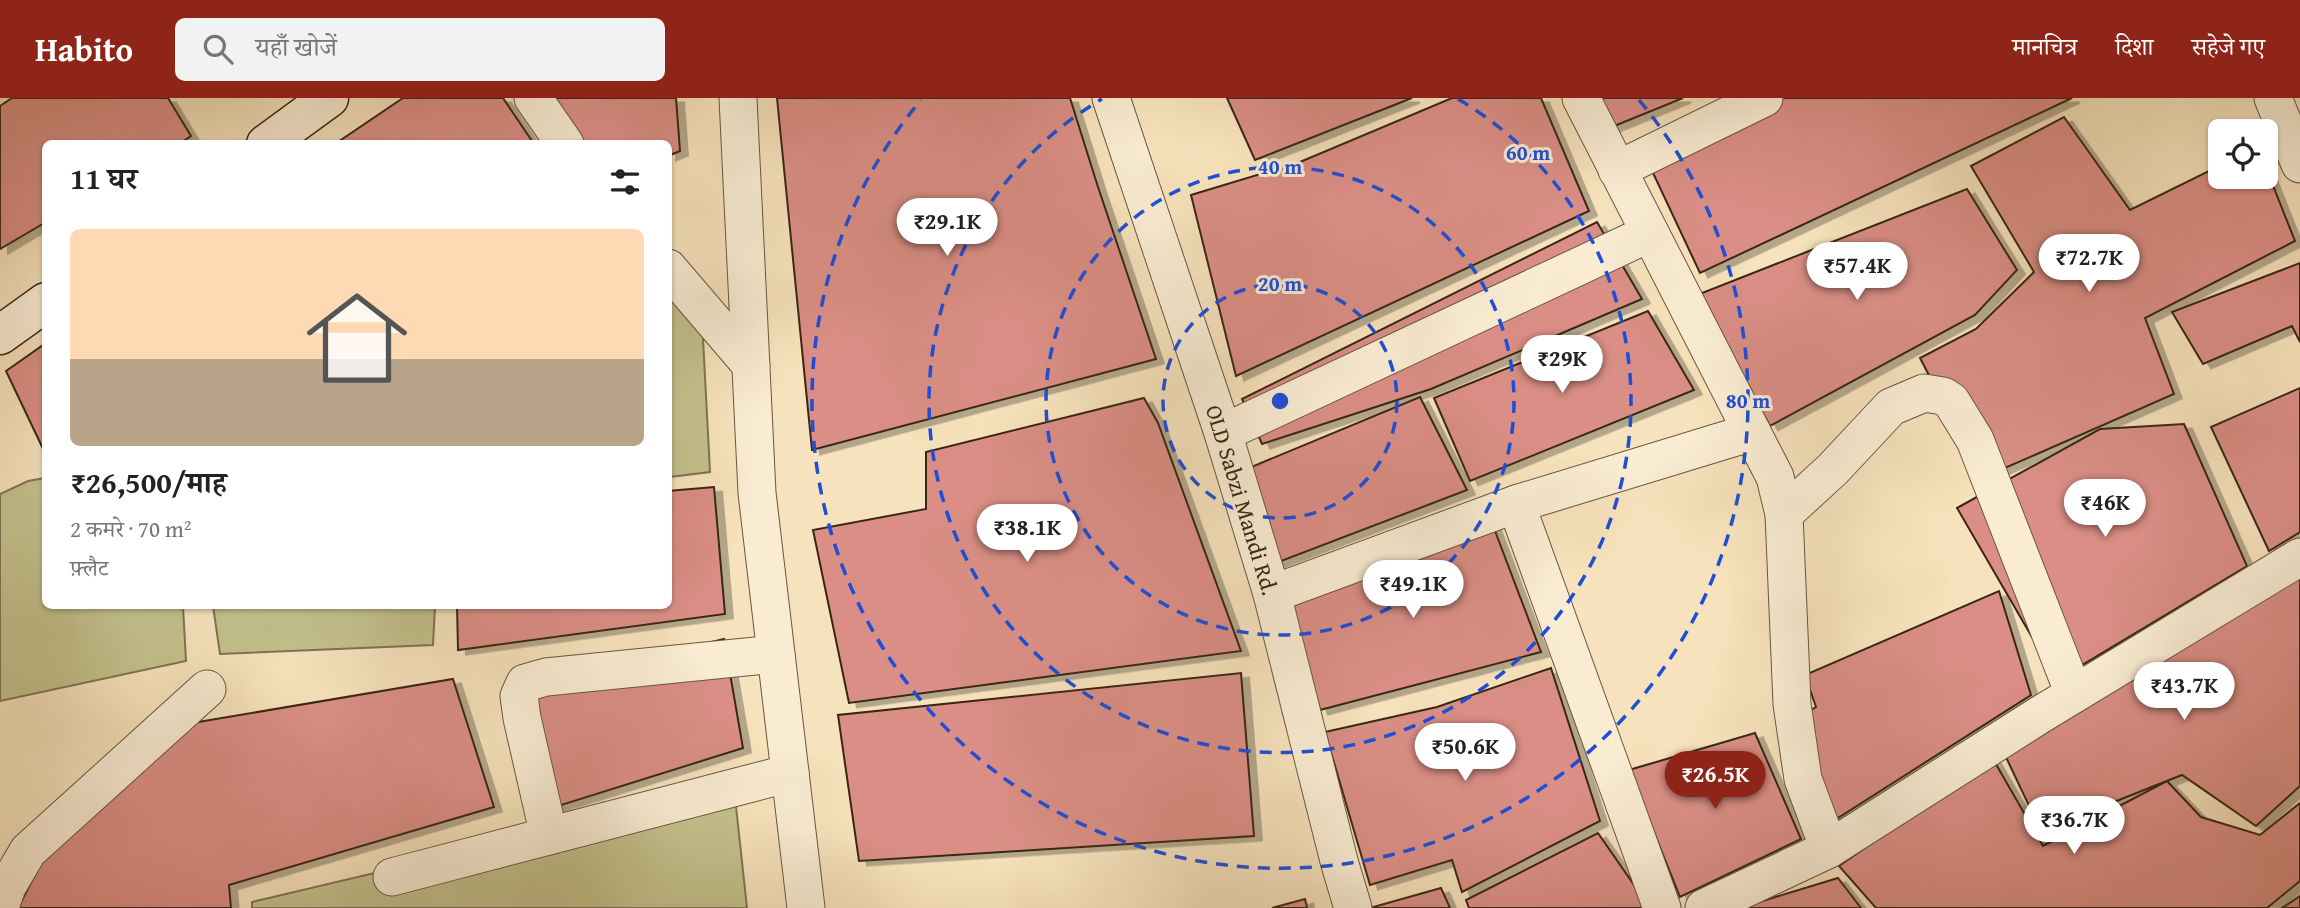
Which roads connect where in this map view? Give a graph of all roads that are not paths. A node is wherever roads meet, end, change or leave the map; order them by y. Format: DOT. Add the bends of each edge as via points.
graph roads {
  1 [pos="329,98"];
  2 [pos="533,98"];
  3 [pos="738,98"];
  4 [pos="1111,98"];
  5 [pos="1581,98"];
  6 [pos="1764,98"];
  7 [pos="2273,98"];
  8 [pos="271,140"];
  9 [pos="562,140"];
  10 [pos="2300,164"];
  11 [pos="1617,170"];
  12 [pos="1650,233"];
  13 [pos="672,273"];
  14 [pos="42,305"];
  15 [pos="0,335"];
  16 [pos="751,365"];
  17 [pos="1752,432"];
  18 [pos="1223,433"];
  19 [pos="1516,504"];
  20 [pos="1784,514"];
  21 [pos="2300,557"];
  22 [pos="1272,594"];
  23 [pos="776,654"];
  24 [pos="207,689"];
  25 [pos="2074,694"];
  26 [pos="790,774"];
  27 [pos="549,836"];
  28 [pos="14,847"];
  29 [pos="1829,849"];
  30 [pos="393,877"];
  31 [pos="1750,898"];
  32 [pos="0,907"];
  33 [pos="806,908"];
  34 [pos="1353,908"];
  35 [pos="1662,908"];
  36 [pos="1704,908"];
  1 -- 8 [label="street"];
  2 -- 9 [label="street"];
  3 -- 16 [label="street"];
  4 -- 18 [label="street, OLD Sabzi Mandi Rd."];
  5 -- 11 [label="street"];
  6 -- 11 [label="street"];
  7 -- 10 [label="street"];
  11 -- 12 [label="street"];
  12 -- 17 [label="street"];
  12 -- 18 [label="street"];
  13 -- 16 [label="street"];
  14 -- 15 [label="street"];
  16 -- 23 [label="street" via="757,493"];
  17 -- 19 [label="street"];
  17 -- 20 [label="street" via="1775,477"];
  18 -- 22 [label="street, OLD Sabzi Mandi Rd."];
  19 -- 22 [label="street"];
  19 -- 35 [label="street"];
  20 -- 25 [label="street" via="1891,407 1924,393 1943,396 1951,401 1975,440"];
  20 -- 29 [label="street" via="1792,704 1803,779"];
  21 -- 25 [label="street"];
  22 -- 34 [label="street, OLD Sabzi Mandi Rd."];
  23 -- 26 [label="street"];
  23 -- 27 [label="street" via="525,682 519,696 522,718"];
  24 -- 28 [label="street"];
  25 -- 29 [label="street"];
  26 -- 27 [label="street"];
  26 -- 33 [label="street"];
  27 -- 30 [label="street"];
  28 -- 32 [label="street"];
  29 -- 31 [label="street"];
  31 -- 36 [label="street"];
}
